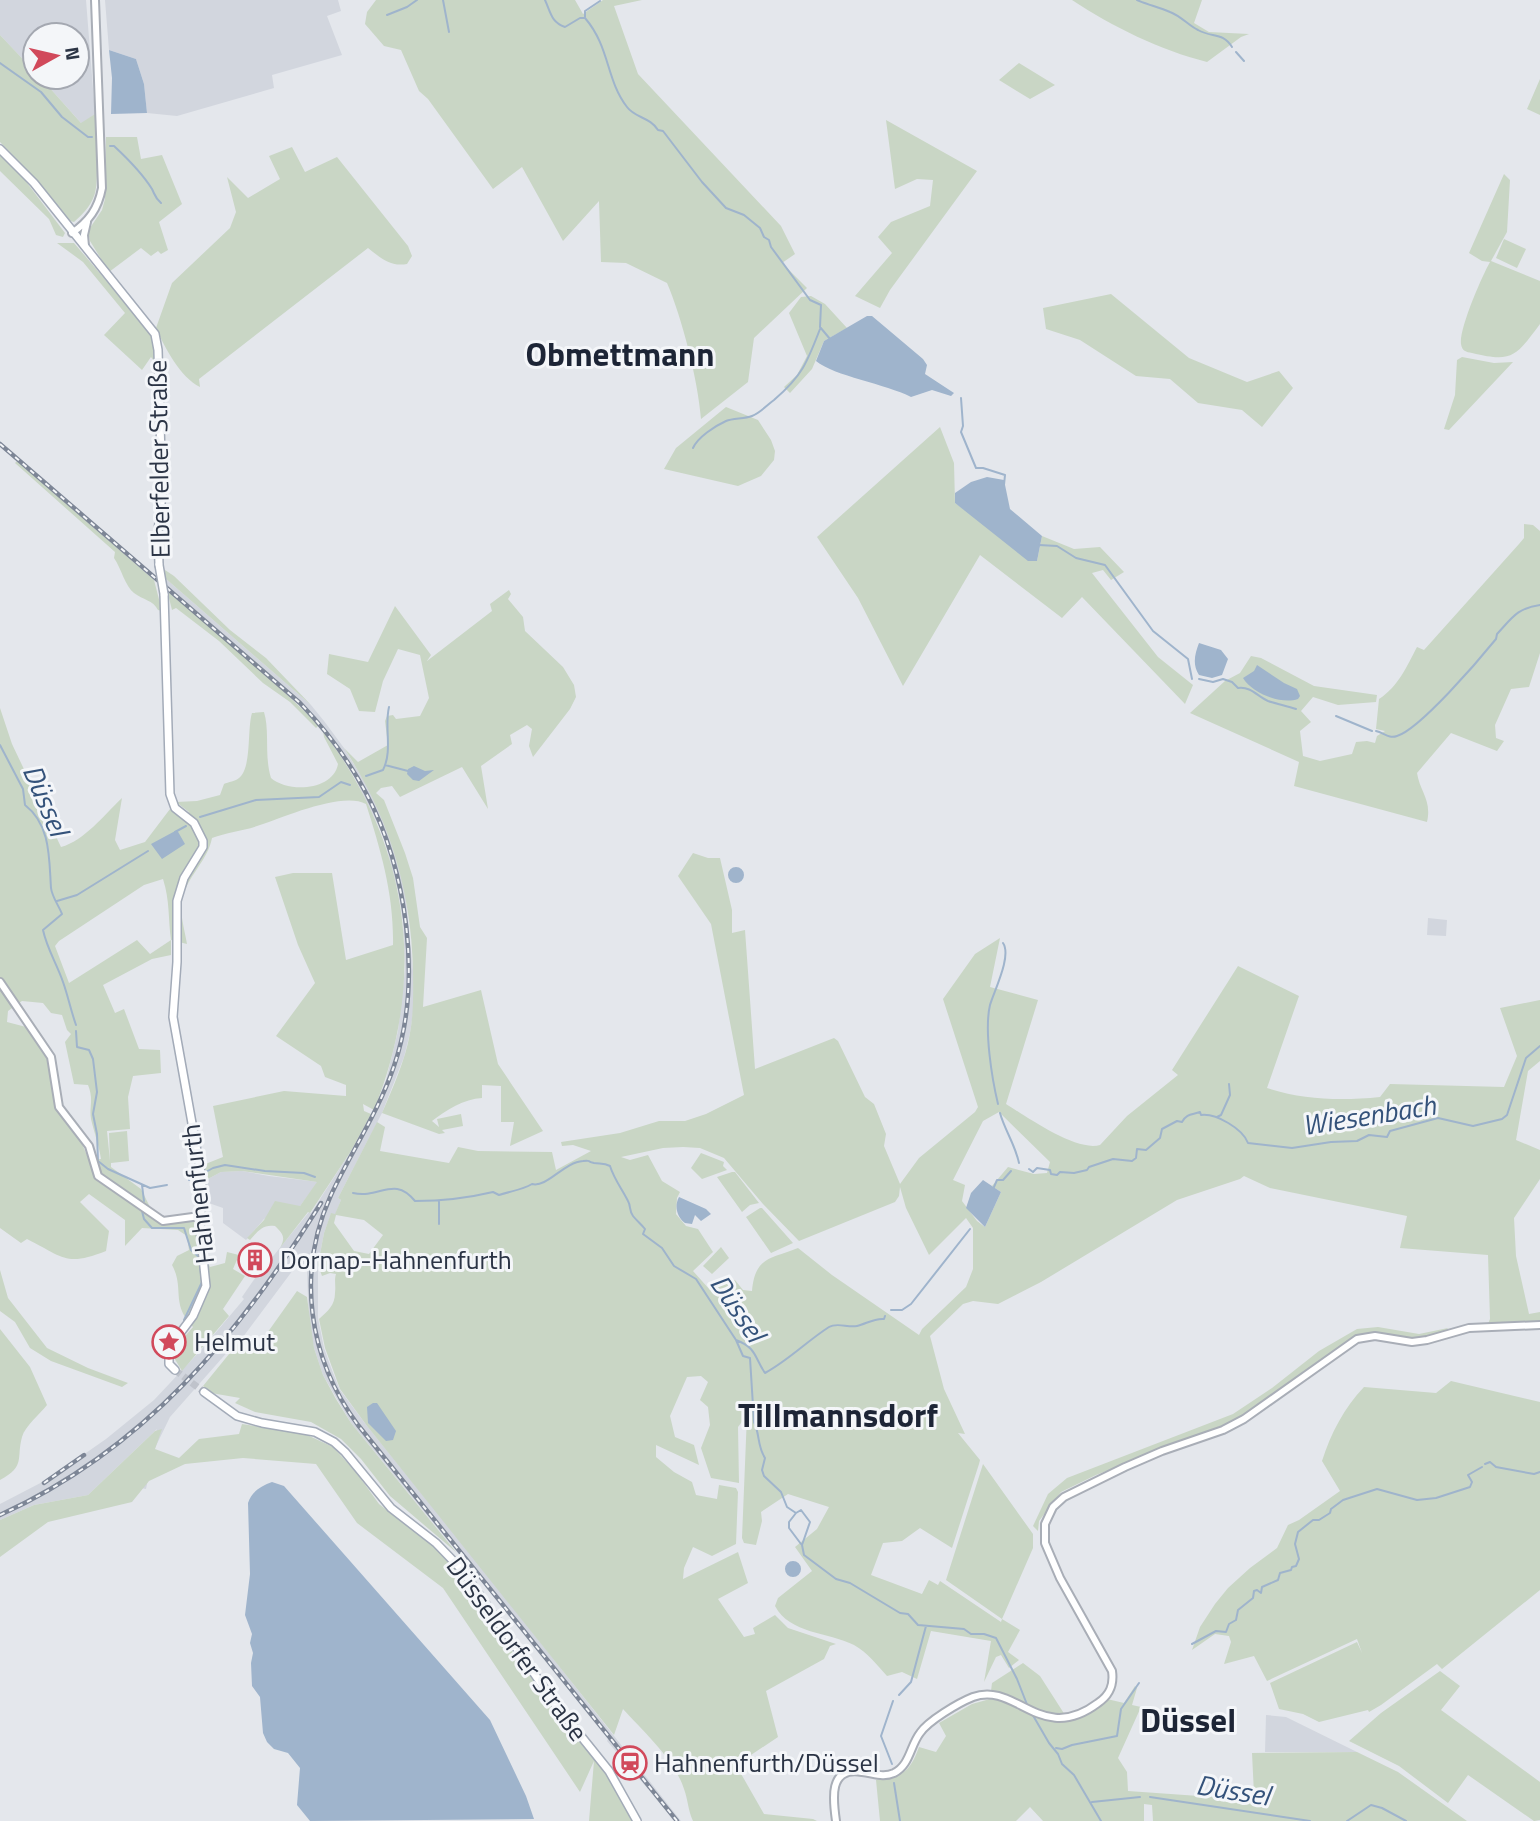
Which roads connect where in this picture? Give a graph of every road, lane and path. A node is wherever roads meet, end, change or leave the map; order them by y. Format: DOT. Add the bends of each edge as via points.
graph roads {
  1 [pos="95,0"];
  2 [pos="0,149"];
  3 [pos="88,220"];
  4 [pos="72,233"];
  5 [pos="86,251"];
  6 [pos="176,938"];
  7 [pos="0,982"];
  8 [pos="200,1216"];
  9 [pos="1540,1325"];
  10 [pos="175,1370"];
  11 [pos="204,1392"];
  12 [pos="637,1821"];
  13 [pos="836,1821"];
  1 -- 3 [label="main road" via="102,188"];
  2 -- 4 [label="main road, Elberfelder Straße" via="34,183"];
  3 -- 4 [label="main road"];
  3 -- 5 [label="main road"];
  4 -- 5 [label="main road, Elberfelder Straße"];
  5 -- 6 [label="main road, Elberfelder Straße, bridge" via="148,323 157,340 162,494 158,532 170,794 175,808 194,823 203,841 180,889"];
  6 -- 8 [label="main road, Hahnenfurth" via="174,1029 202,1180"];
  7 -- 8 [label="main road" via="51,1057 59,1107 89,1146 102,1180 163,1221"];
  8 -- 10 [label="main road, Hahnenfurth" via="206,1286 193,1316 169,1348 169,1364"];
  9 -- 13 [label="main road" via="1469,1328 1412,1342 1375,1336 1357,1339 1234,1425 1161,1451 1057,1503 1047,1517 1045,1544 1112,1671 1112,1687 1081,1715 1065,1718 1026,1710 1000,1696 969,1699 921,1730 911,1754 891,1774 843,1774 833,1792"];
  11 -- 12 [label="main road, Düsseldorfer Straße" via="237,1416 314,1432 345,1452 391,1508 444,1550 609,1771"];
}
